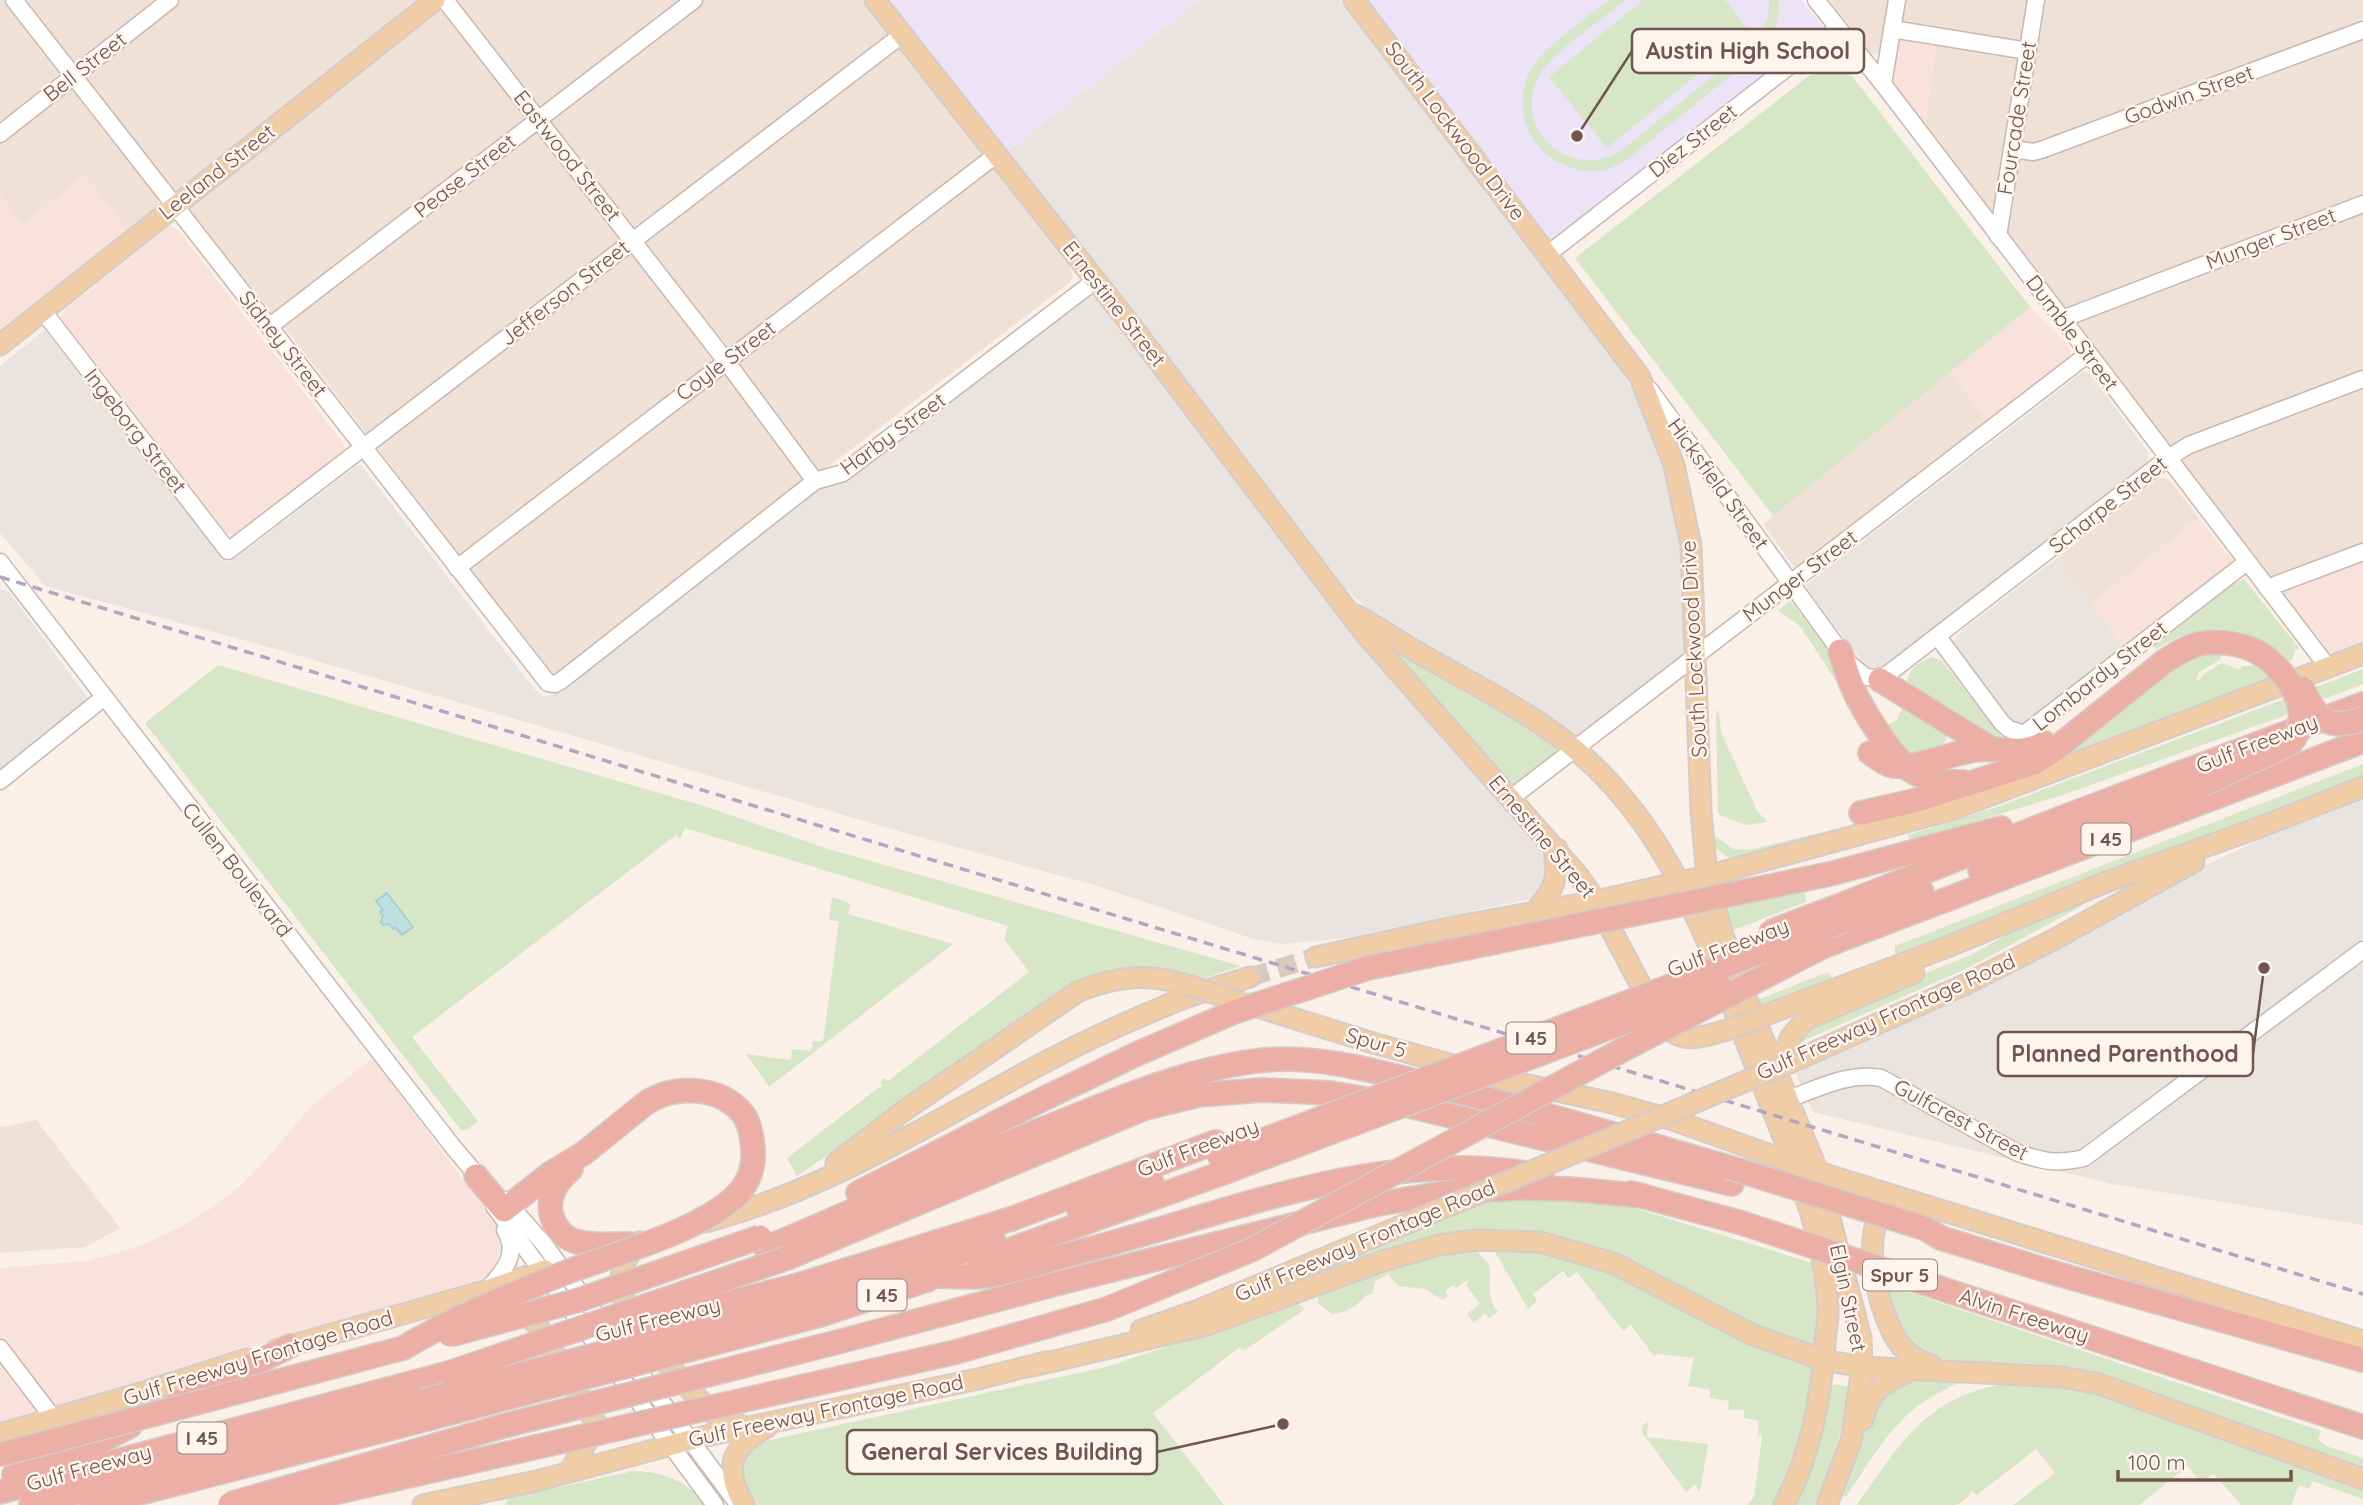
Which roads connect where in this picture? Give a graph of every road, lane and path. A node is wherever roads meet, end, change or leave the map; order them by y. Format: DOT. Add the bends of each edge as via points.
graph roads {
  1 [pos="14,0"];
  2 [pos="170,0"];
  3 [pos="435,0"];
  4 [pos="445,0"];
  5 [pos="694,0"];
  6 [pos="875,0"];
  7 [pos="1354,0"];
  8 [pos="1816,0"];
  9 [pos="1897,0"];
  10 [pos="2036,0"];
  11 [pos="1838,28"];
  12 [pos="1892,29"];
  13 [pos="2363,30"];
  14 [pos="902,34"];
  15 [pos="2028,51"];
  16 [pos="73,76"];
  17 [pos="1883,84"];
  18 [pos="538,119"];
  19 [pos="0,134"];
  20 [pos="2013,149"];
  21 [pos="996,155"];
  22 [pos="2363,204"];
  23 [pos="175,205"];
  24 [pos="1998,236"];
  25 [pos="633,241"];
  26 [pos="1548,254"];
  27 [pos="1096,280"];
  28 [pos="43,311"];
  29 [pos="2062,319"];
  30 [pos="270,326"];
  31 [pos="0,345"];
  32 [pos="2088,354"];
  33 [pos="726,361"];
  34 [pos="1640,377"];
  35 [pos="2363,379"];
  36 [pos="364,447"];
  37 [pos="2168,458"];
  38 [pos="816,481"];
  39 [pos="228,551"];
  40 [pos="2363,552"];
  41 [pos="0,562"];
  42 [pos="2247,562"];
  43 [pos="457,568"];
  44 [pos="1791,583"];
  45 [pos="2267,588"];
  46 [pos="1349,611"];
  47 [pos="1938,637"];
  48 [pos="1840,650"];
  49 [pos="2363,654"];
  50 [pos="1695,656"];
  51 [pos="2163,657"];
  52 [pos="2328,667"];
  53 [pos="1880,680"];
  54 [pos="555,684"];
  55 [pos="103,698"];
  56 [pos="2363,705"];
  57 [pos="2363,719"];
  58 [pos="2363,724"];
  59 [pos="2363,741"];
  60 [pos="1576,749"];
  61 [pos="1992,749"];
  62 [pos="1965,752"];
  63 [pos="1870,753"];
  64 [pos="1906,766"];
  65 [pos="1937,780"];
  66 [pos="0,781"];
  67 [pos="1969,783"];
  68 [pos="2204,784"];
  69 [pos="2363,787"];
  70 [pos="1511,798"];
  71 [pos="1914,801"];
  72 [pos="1861,813"];
  73 [pos="2056,820"];
  74 [pos="2255,829"];
  75 [pos="1557,849"];
  76 [pos="1707,876"];
  77 [pos="1680,881"];
  78 [pos="1596,901"];
  79 [pos="1534,912"];
  80 [pos="2031,914"];
  81 [pos="1842,922"];
  82 [pos="1824,946"];
  83 [pos="2363,950"];
  84 [pos="1316,957"];
  85 [pos="1250,977"];
  86 [pos="1730,1029"];
  87 [pos="1778,1074"];
  88 [pos="1788,1099"];
  89 [pos="584,1153"];
  90 [pos="1221,1157"];
  91 [pos="1791,1162"];
  92 [pos="1818,1171"];
  93 [pos="1730,1176"];
  94 [pos="477,1181"];
  95 [pos="799,1191"];
  96 [pos="1643,1196"];
  97 [pos="1911,1201"];
  98 [pos="510,1205"];
  99 [pos="635,1241"];
  100 [pos="763,1242"];
  101 [pos="550,1268"];
  102 [pos="937,1276"];
  103 [pos="487,1290"];
  104 [pos="806,1300"];
  105 [pos="2363,1341"];
  106 [pos="289,1346"];
  107 [pos="0,1348"];
  108 [pos="403,1348"];
  109 [pos="1824,1360"];
  110 [pos="2363,1360"];
  111 [pos="1033,1366"];
  112 [pos="1862,1367"];
  113 [pos="1913,1369"];
  114 [pos="1943,1370"];
  115 [pos="449,1373"];
  116 [pos="426,1409"];
  117 [pos="1816,1412"];
  118 [pos="54,1419"];
  119 [pos="776,1422"];
  120 [pos="744,1427"];
  121 [pos="2363,1427"];
  122 [pos="0,1434"];
  123 [pos="680,1442"];
  124 [pos="0,1455"];
  125 [pos="570,1471"];
  126 [pos="2363,1479"];
  127 [pos="0,1481"];
  128 [pos="0,1492"];
  129 [pos="1830,1499"];
  130 [pos="30,1505"];
  131 [pos="93,1505"];
  132 [pos="227,1505"];
  133 [pos="280,1505"];
  134 [pos="423,1505"];
  135 [pos="715,1505"];
  136 [pos="738,1505"];
  137 [pos="744,1505"];
  138 [pos="1784,1505"];
  139 [pos="1793,1505"];
  1 -- 16 [label="street, Sidney Street"];
  2 -- 16 [label="street, Bell Street"];
  3 -- 23 [label="main road, Leeland Street"];
  4 -- 18 [label="street, Eastwood Street"];
  5 -- 18 [label="street, Pease Street"];
  6 -- 14 [label="main road, Ernestine Street"];
  7 -- 26 [label="main road, South Lockwood Drive"];
  8 -- 11 [label="street, Dumble Street"];
  9 -- 12 [label="street"];
  10 -- 15 [label="street, Fourcade Street"];
  11 -- 17 [label="street, Dumble Street"];
  11 -- 26 [label="street, Diez Street"];
  12 -- 15 [label="street"];
  12 -- 17 [label="street"];
  13 -- 20 [label="street, Godwin Street" via="2041,150"];
  14 -- 21 [label="main road, Ernestine Street"];
  14 -- 25 [label="street, Jefferson Street"];
  15 -- 20 [label="street, Fourcade Street"];
  16 -- 19 [label="street, Bell Street"];
  16 -- 23 [label="street, Sidney Street"];
  17 -- 24 [label="street, Dumble Street"];
  18 -- 25 [label="street, Eastwood Street"];
  18 -- 30 [label="street, Pease Street"];
  20 -- 24 [label="street, Fourcade Street"];
  21 -- 27 [label="main road, Ernestine Street"];
  21 -- 33 [label="street, Coyle Street"];
  22 -- 29 [label="street, Munger Street"];
  23 -- 28 [label="main road, Leeland Street"];
  23 -- 30 [label="street, Sidney Street"];
  24 -- 29 [label="street, Dumble Street"];
  25 -- 33 [label="street, Eastwood Street"];
  25 -- 36 [label="street, Jefferson Street"];
  26 -- 34 [label="main road, South Lockwood Drive"];
  27 -- 38 [label="street, Harby Street" via="843,473"];
  27 -- 46 [label="main road, Ernestine Street"];
  28 -- 31 [label="main road, Leeland Street"];
  28 -- 39 [label="street, Ingeborg Street"];
  29 -- 32 [label="street, Dumble Street"];
  30 -- 36 [label="street, Sidney Street"];
  32 -- 37 [label="street, Dumble Street"];
  32 -- 44 [label="street, Munger Street"];
  33 -- 38 [label="street, Eastwood Street"];
  33 -- 43 [label="street, Coyle Street"];
  34 -- 44 [label="street, Hicksfield Street"];
  34 -- 50 [label="main road, South Lockwood Drive" via="1674,465 1691,545"];
  35 -- 37 [label="street, Scharpe Street" via="2189,445"];
  36 -- 39 [label="street, Jefferson Street"];
  36 -- 43 [label="street, Sidney Street"];
  37 -- 42 [label="street, Dumble Street"];
  37 -- 47 [label="street, Scharpe Street"];
  38 -- 54 [label="street, Harby Street"];
  40 -- 45 [label="street"];
  41 -- 55 [label="street, Cullen Boulevard"];
  42 -- 45 [label="street, Dumble Street"];
  42 -- 47 [label="street, Lombardy Street" via="2024,734 2002,723"];
  43 -- 54 [label="street, Sidney Street" via="542,676"];
  44 -- 48 [label="street, Hicksfield Street"];
  44 -- 50 [label="street, Munger Street"];
  45 -- 52 [label="street, Dumble Street"];
  46 -- 60 [label="main road, Ernestine Street" via="1506,700"];
  46 -- 70 [label="main road, Ernestine Street"];
  47 -- 53 [label="street, Scharpe Street"];
  48 -- 53 [label="street, Hicksfield Street" via="1857,671"];
  48 -- 64 [label="highway" via="1861,704"];
  49 -- 52 [label="main road"];
  50 -- 60 [label="street, Munger Street"];
  50 -- 76 [label="main road, South Lockwood Drive"];
  51 -- 57 [label="highway, bridge" via="2190,638 2241,636 2279,656 2321,719 2338,725"];
  51 -- 61 [label="highway" via="2040,746 2017,752"];
  51 -- 67 [label="highway" via="2042,758"];
  51 -- 68 [label="highway, bridge" via="2218,642 2253,650 2276,667 2299,703 2302,725 2291,743"];
  52 -- 76 [label="main road" via="1954,809"];
  53 -- 61 [label="highway"];
  55 -- 66 [label="street"];
  55 -- 94 [label="street, Cullen Boulevard"];
  56 -- 73 [label="highway, Gulf Freeway / I 45"];
  58 -- 68 [label="highway, Gulf Freeway, bridge"];
  59 -- 81 [label="highway, Gulf Freeway / I 45"];
  60 -- 70 [label="street, Munger Street"];
  60 -- 77 [label="main road, Ernestine Street" via="1614,786"];
  61 -- 62 [label="highway"];
  62 -- 64 [label="highway"];
  62 -- 65 [label="highway"];
  63 -- 64 [label="highway" via="1886,764"];
  64 -- 65 [label="highway"];
  65 -- 67 [label="highway"];
  65 -- 71 [label="highway"];
  67 -- 71 [label="highway"];
  68 -- 81 [label="highway, Gulf Freeway / I 45"];
  69 -- 74 [label="main road, Gulf Freeway Frontage Road"];
  70 -- 75 [label="main road, Ernestine Street"];
  71 -- 72 [label="highway"];
  73 -- 81 [label="highway, Gulf Freeway / I 45"];
  73 -- 100 [label="highway, bridge" via="2010,825 1829,874 1368,968 1234,1012 1139,1053"];
  74 -- 80 [label="main road, Gulf Freeway Frontage Road"];
  74 -- 111 [label="main road, Gulf Freeway Frontage Road, bridge" via="1964,985 1801,1058 1201,1309"];
  75 -- 78 [label="main road, Ernestine Street"];
  75 -- 79 [label="main road" via="1554,883"];
  76 -- 77 [label="main road"];
  76 -- 87 [label="main road, South Lockwood Drive" via="1741,985"];
  77 -- 78 [label="main road"];
  77 -- 91 [label="main road"];
  78 -- 79 [label="main road"];
  78 -- 86 [label="main road, Ernestine Street" via="1667,1030 1677,1037 1694,1038"];
  79 -- 84 [label="main road"];
  80 -- 86 [label="main road, Gulf Freeway Frontage Road, bridge"];
  80 -- 87 [label="main road" via="1932,965 1804,1020 1790,1038"];
  81 -- 82 [label="highway, Gulf Freeway / I 45"];
  81 -- 90 [label="highway, Gulf Freeway / I 45, bridge"];
  82 -- 90 [label="highway, Gulf Freeway / I 45, bridge"];
  82 -- 133 [label="highway, bridge" via="1251,1250 1107,1310 956,1352"];
  83 -- 88 [label="street, Gulfcrest Street" via="2084,1158 2060,1163 2018,1153 1895,1084 1874,1077 1849,1077"];
  85 -- 95 [label="main road, Gulf Freeway Frontage Road" via="1167,1005 1047,1061"];
  87 -- 88 [label="main road, South Lockwood Drive"];
  88 -- 92 [label="main road, South Lockwood Drive"];
  89 -- 98 [label="highway"];
  89 -- 99 [label="highway" via="554,1189 550,1207 555,1224 575,1242"];
  89 -- 108 [label="highway, bridge" via="646,1103 676,1091 701,1091 728,1100 744,1115 754,1158 742,1189 706,1217 504,1299"];
  90 -- 102 [label="highway, Gulf Freeway / I 45"];
  90 -- 104 [label="highway, Gulf Freeway / I 45" via="1011,1219"];
  91 -- 92 [label="main road, Spur 5"];
  91 -- 95 [label="main road, Spur 5, bridge" via="1673,1120 1373,1043 1161,978 1134,977 1108,980 1079,991 905,1110"];
  91 -- 109 [label="main road, Elgin Street" via="1817,1236 1828,1306"];
  92 -- 97 [label="main road, Spur 5"];
  92 -- 112 [label="main road, Elgin Street" via="1861,1338"];
  93 -- 100 [label="highway" via="1538,1111 1362,1068 1266,1060 1147,1087"];
  93 -- 110 [label="highway, Spur 5, bridge" via="1902,1221 1941,1238 2058,1274"];
  93 -- 115 [label="highway, bridge" via="1410,1106 1330,1093 1262,1090 1198,1095 1145,1108 787,1258"];
  94 -- 98 [label="highway" via="504,1210"];
  94 -- 101 [label="street, Cullen Boulevard"];
  94 -- 103 [label="street" via="511,1239 512,1249 510,1261"];
  95 -- 99 [label="main road, Gulf Freeway Frontage Road" via="744,1212"];
  96 -- 102 [label="highway" via="1510,1169 1401,1170 1313,1186 984,1276"];
  96 -- 121 [label="highway, Alvin Freeway / Spur 5, bridge" via="1742,1223"];
  96 -- 132 [label="highway, bridge" via="1520,1188 1450,1192 1378,1204 503,1426"];
  97 -- 105 [label="main road, Spur 5"];
  97 -- 114 [label="main road" via="1898,1201 1884,1209 1874,1230 1872,1252 1882,1308 1902,1347 1920,1362"];
  98 -- 101 [label="street, Cullen Boulevard" via="543,1243"];
  99 -- 101 [label="main road, Gulf Freeway Frontage Road"];
  99 -- 120 [label="main road" via="620,1272 621,1295 636,1328 710,1412"];
  100 -- 108 [label="highway, bridge" via="579,1300"];
  101 -- 103 [label="main road, Gulf Freeway Frontage Road"];
  101 -- 123 [label="street, Cullen Boulevard"];
  102 -- 104 [label="highway, Gulf Freeway / I 45"];
  103 -- 106 [label="main road, Gulf Freeway Frontage Road"];
  103 -- 125 [label="main road" via="536,1323 597,1425"];
  104 -- 115 [label="highway, Gulf Freeway / I 45, bridge"];
  104 -- 116 [label="highway, Gulf Freeway / I 45, bridge"];
  106 -- 118 [label="main road, Gulf Freeway Frontage Road"];
  106 -- 127 [label="highway" via="97,1443"];
  107 -- 118 [label="street"];
  108 -- 124 [label="highway, bridge"];
  109 -- 111 [label="main road" via="1753,1335 1613,1263 1540,1242 1476,1240 1383,1261 1207,1325"];
  109 -- 112 [label="main road"];
  109 -- 117 [label="main road, Elgin Street"];
  111 -- 119 [label="main road, Gulf Freeway Frontage Road"];
  112 -- 113 [label="main road"];
  112 -- 129 [label="main road, Elgin Street" via="1851,1441"];
  113 -- 114 [label="main road"];
  113 -- 129 [label="main road" via="1883,1383 1871,1396 1852,1471"];
  114 -- 126 [label="main road" via="2062,1377 2099,1384"];
  115 -- 128 [label="highway, Gulf Freeway / I 45"];
  116 -- 130 [label="highway, Gulf Freeway / I 45"];
  116 -- 131 [label="highway, Gulf Freeway / I 45"];
  117 -- 138 [label="main road, Elgin Street"];
  117 -- 139 [label="main road" via="1815,1450"];
  118 -- 122 [label="main road, Gulf Freeway Frontage Road"];
  119 -- 120 [label="main road, Gulf Freeway Frontage Road"];
  119 -- 137 [label="main road" via="750,1436 735,1454 733,1481"];
  120 -- 123 [label="main road, Gulf Freeway Frontage Road"];
  123 -- 125 [label="main road, Gulf Freeway Frontage Road"];
  123 -- 135 [label="street, Cullen Boulevard"];
  123 -- 136 [label="street, Cullen Boulevard"];
  125 -- 134 [label="main road, Gulf Freeway Frontage Road"];
}
